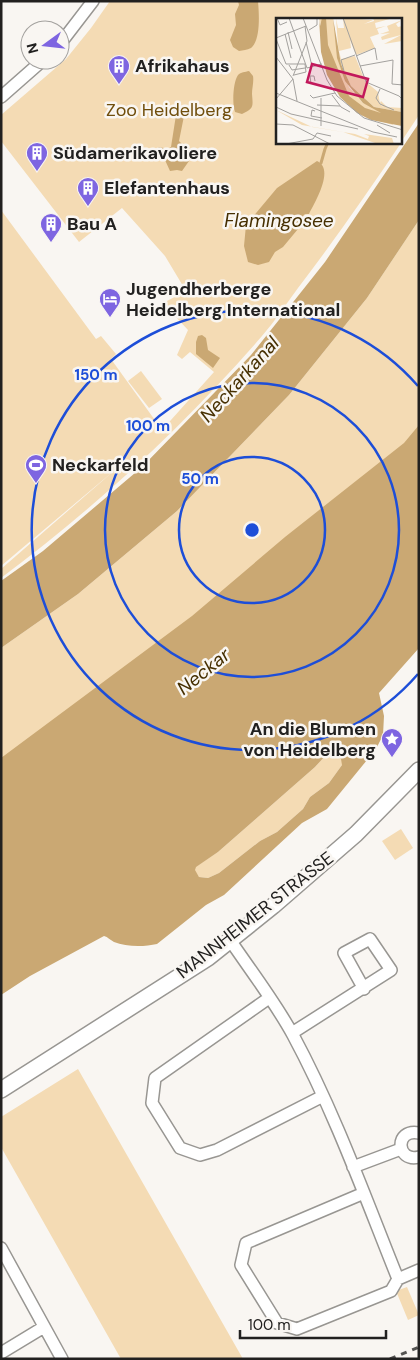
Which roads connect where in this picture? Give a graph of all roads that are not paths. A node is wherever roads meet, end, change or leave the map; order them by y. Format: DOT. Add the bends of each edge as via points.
graph roads {
  1 [pos="93,1"];
  2 [pos="70,31"];
  3 [pos="32,70"];
  4 [pos="1,97"];
  5 [pos="419,770"];
  6 [pos="230,940"];
  7 [pos="364,988"];
  8 [pos="270,998"];
  9 [pos="292,1033"];
  10 [pos="1,1090"];
  11 [pos="322,1096"];
  12 [pos="419,1133"];
  13 [pos="401,1149"];
  14 [pos="419,1157"];
  15 [pos="353,1168"];
  16 [pos="364,1193"];
  17 [pos="1,1248"];
  18 [pos="419,1270"];
  19 [pos="398,1279"];
  20 [pos="44,1327"];
  21 [pos="1,1352"];
  22 [pos="62,1359"];
  1 -- 2 [label="street"];
  3 -- 4 [label="street"];
  5 -- 6 [label="street, MANNHEIMER STRASSE" via="356,834"];
  6 -- 8 [label="street"];
  6 -- 10 [label="street, MANNHEIMER STRASSE" via="208,958"];
  7 -- 9 [label="street"];
  8 -- 9 [label="street"];
  8 -- 11 [label="street" via="155,1078 152,1103 180,1148 200,1155 217,1150"];
  9 -- 11 [label="street"];
  11 -- 15 [label="street"];
  12 -- 13 [label="street" via="407,1134"];
  13 -- 14 [label="street" via="409,1158"];
  13 -- 15 [label="street"];
  15 -- 16 [label="street"];
  16 -- 19 [label="street"];
  16 -- 19 [label="street" via="246,1243 241,1265 277,1324 298,1329 391,1291"];
  17 -- 20 [label="street"];
  18 -- 19 [label="street"];
  20 -- 21 [label="street"];
  20 -- 22 [label="street"];
}
